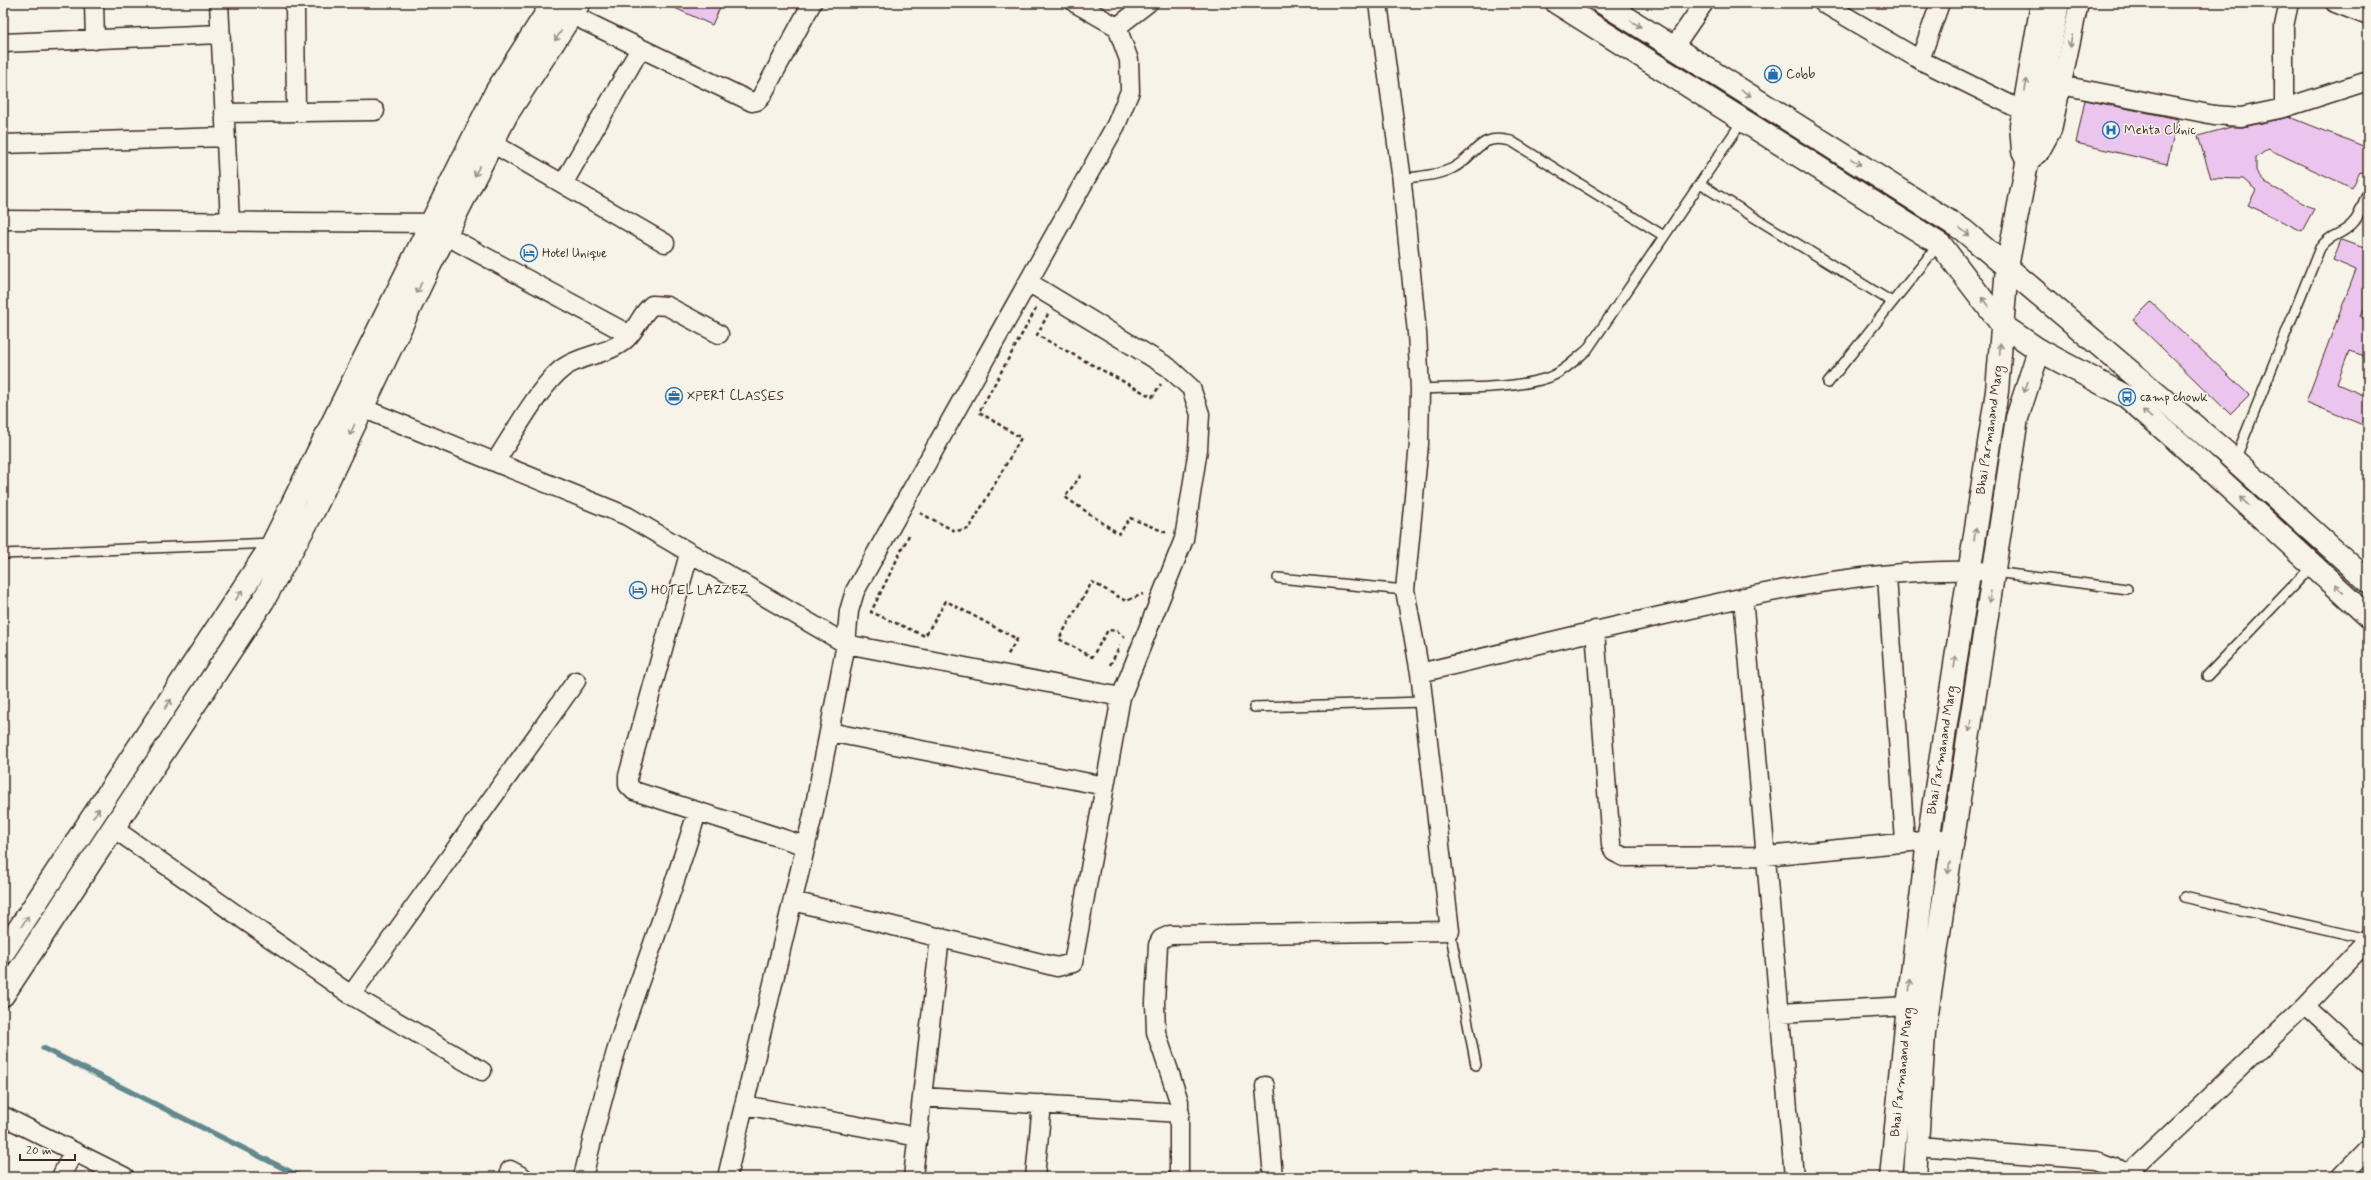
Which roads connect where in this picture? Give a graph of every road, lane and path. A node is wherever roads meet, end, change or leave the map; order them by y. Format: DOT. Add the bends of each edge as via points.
graph roads {
  1 [pos="94,3"];
  2 [pos="219,3"];
  3 [pos="295,3"];
  4 [pos="553,3"];
  5 [pos="812,3"];
  6 [pos="1075,3"];
  7 [pos="1148,3"];
  8 [pos="1378,3"];
  9 [pos="1556,3"];
  10 [pos="1603,3"];
  11 [pos="1704,3"];
  12 [pos="1823,3"];
  13 [pos="1940,3"];
  14 [pos="2040,3"];
  15 [pos="2058,3"];
  16 [pos="2079,3"];
  17 [pos="2289,3"];
  18 [pos="2335,3"];
  19 [pos="575,9"];
  20 [pos="2368,16"];
  21 [pos="1117,27"];
  22 [pos="221,34"];
  23 [pos="95,40"];
  24 [pos="3,43"];
  25 [pos="1673,48"];
  26 [pos="640,49"];
  27 [pos="1920,60"];
  28 [pos="2368,81"];
  29 [pos="2061,85"];
  30 [pos="2284,108"];
  31 [pos="2022,110"];
  32 [pos="296,112"];
  33 [pos="375,112"];
  34 [pos="224,113"];
  35 [pos="1744,120"];
  36 [pos="225,137"];
  37 [pos="492,143"];
  38 [pos="3,144"];
  39 [pos="2027,164"];
  40 [pos="1402,179"];
  41 [pos="563,184"];
  42 [pos="1700,184"];
  43 [pos="2366,196"];
  44 [pos="3,220"];
  45 [pos="230,221"];
  46 [pos="443,227"];
  47 [pos="1664,236"];
  48 [pos="665,243"];
  49 [pos="1939,244"];
  50 [pos="2007,267"];
  51 [pos="1028,282"];
  52 [pos="1892,302"];
  53 [pos="2002,325"];
  54 [pos="719,334"];
  55 [pos="630,335"];
  56 [pos="2039,350"];
  57 [pos="1165,378"];
  58 [pos="1828,383"];
  59 [pos="1420,389"];
  60 [pos="353,404"];
  61 [pos="2235,461"];
  62 [pos="495,462"];
  63 [pos="1081,475"];
  64 [pos="917,520"];
  65 [pos="910,534"];
  66 [pos="1164,539"];
  67 [pos="285,542"];
  68 [pos="3,554"];
  69 [pos="689,554"];
  70 [pos="2313,565"];
  71 [pos="1969,570"];
  72 [pos="1994,572"];
  73 [pos="1887,576"];
  74 [pos="1278,578"];
  75 [pos="2368,581"];
  76 [pos="1405,590"];
  77 [pos="2127,590"];
  78 [pos="1148,591"];
  79 [pos="1743,597"];
  80 [pos="2368,616"];
  81 [pos="1595,630"];
  82 [pos="846,644"];
  83 [pos="1110,664"];
  84 [pos="997,672"];
  85 [pos="1420,673"];
  86 [pos="2207,676"];
  87 [pos="576,681"];
  88 [pos="1121,697"];
  89 [pos="1423,702"];
  90 [pos="1254,707"];
  91 [pos="829,732"];
  92 [pos="1105,786"];
  93 [pos="697,812"];
  94 [pos="113,828"];
  95 [pos="1953,838"];
  96 [pos="1928,841"];
  97 [pos="1906,842"];
  98 [pos="806,846"];
  99 [pos="1766,856"];
  100 [pos="2184,897"];
  101 [pos="793,901"];
  102 [pos="1450,930"];
  103 [pos="940,937"];
  104 [pos="2368,940"];
  105 [pos="3,953"];
  106 [pos="6,983"];
  107 [pos="352,995"];
  108 [pos="1908,1006"];
  109 [pos="2305,1006"];
  110 [pos="1780,1013"];
  111 [pos="2368,1064"];
  112 [pos="1476,1065"];
  113 [pos="482,1072"];
  114 [pos="1265,1086"];
  115 [pos="922,1097"];
  116 [pos="1042,1104"];
  117 [pos="744,1105"];
  118 [pos="1180,1113"];
  119 [pos="3,1116"];
  120 [pos="918,1137"];
  121 [pos="1918,1146"];
  122 [pos="2368,1149"];
  123 [pos="73,1152"];
  124 [pos="2128,1176"];
  125 [pos="61,1177"];
  126 [pos="125,1177"];
  127 [pos="583,1177"];
  128 [pos="727,1177"];
  129 [pos="913,1177"];
  130 [pos="1035,1177"];
  131 [pos="1179,1177"];
  132 [pos="1273,1177"];
  133 [pos="1794,1177"];
  134 [pos="1891,1177"];
  135 [pos="1915,1177"];
  136 [pos="2341,1177"];
  1 -- 23 [label="street"];
  2 -- 22 [label="street"];
  3 -- 32 [label="street"];
  4 -- 46 [label="main road" via="496,92"];
  5 -- 26 [label="street" via="758,101 746,101"];
  6 -- 21 [label="street"];
  7 -- 21 [label="street"];
  8 -- 40 [label="street"];
  9 -- 35 [label="main road"];
  10 -- 25 [label="main road, one-way"];
  11 -- 25 [label="street"];
  12 -- 27 [label="street"];
  13 -- 27 [label="street"];
  31 -- 14 [label="street, one-way"];
  15 -- 39 [label="main road, Bhai Parmanand Marg"];
  16 -- 29 [label="street, one-way"];
  17 -- 30 [label="street" via="2284,26"];
  18 -- 20 [label="street"];
  19 -- 26 [label="street"];
  19 -- 37 [label="main road, one-way" via="507,114"];
  21 -- 51 [label="street" via="1129,60 1130,91 1116,126"];
  22 -- 23 [label="street"];
  22 -- 34 [label="street"];
  23 -- 24 [label="street"];
  25 -- 50 [label="main road, one-way" via="1963,230"];
  26 -- 41 [label="street"];
  27 -- 31 [label="street"];
  28 -- 30 [label="street"];
  29 -- 30 [label="street" via="2241,117"];
  29 -- 39 [label="street" via="2047,142"];
  31 -- 39 [label="street" via="2019,139"];
  32 -- 33 [label="street"];
  32 -- 34 [label="street"];
  34 -- 36 [label="street"];
  35 -- 42 [label="lane"];
  35 -- 49 [label="main road"];
  36 -- 38 [label="street"];
  36 -- 45 [label="street"];
  37 -- 41 [label="street"];
  37 -- 46 [label="main road, one-way"];
  39 -- 50 [label="main road, Bhai Parmanand Marg"];
  40 -- 47 [label="lane" via="1452,168 1486,140 1498,138 1511,141"];
  40 -- 59 [label="street"];
  41 -- 48 [label="street"];
  42 -- 47 [label="lane"];
  42 -- 52 [label="lane"];
  43 -- 61 [label="lane" via="2357,219 2327,239 2320,248"];
  44 -- 45 [label="street"];
  45 -- 46 [label="street"];
  46 -- 55 [label="street"];
  46 -- 60 [label="main road"];
  47 -- 59 [label="lane" via="1587,350 1569,366 1547,378 1515,384"];
  49 -- 52 [label="lane"];
  53 -- 49 [label="main road, one-way"];
  50 -- 53 [label="main road, Bhai Parmanand Marg"];
  50 -- 61 [label="main road"];
  51 -- 82 [label="street" via="854,591"];
  51 -- 88 [label="street" via="1168,367 1191,388 1200,414 1198,450 1184,539"];
  52 -- 58 [label="lane"];
  53 -- 56 [label="main road"];
  71 -- 53 [label="main road, Bhai Parmanand Marg, one-way" via="1997,391"];
  54 -- 55 [label="street" via="659,304 652,305 646,310"];
  55 -- 62 [label="street" via="608,350 564,368 550,380"];
  70 -- 56 [label="main road, one-way" via="2127,397"];
  56 -- 72 [label="main road, Bhai Parmanand Marg, one-way" via="2017,418"];
  57 -- 64 [label="path" via="1152,397 1037,335 1049,312 1037,307 979,412 1021,438 969,529 955,532 920,513"];
  59 -- 76 [label="street" via="1419,444"];
  60 -- 62 [label="street"];
  60 -- 67 [label="main road"];
  61 -- 75 [label="main road"];
  62 -- 69 [label="street" via="627,516"];
  63 -- 66 [label="path" via="1065,497 1119,534 1130,518 1165,532"];
  65 -- 84 [label="path" via="871,612 925,636 946,601 1017,639"];
  67 -- 68 [label="lane"];
  67 -- 94 [label="main road" via="263,601"];
  105 -- 67 [label="main road, one-way"];
  69 -- 82 [label="street"];
  69 -- 93 [label="street" via="628,785 634,790"];
  80 -- 70 [label="main road, one-way"];
  70 -- 86 [label="lane"];
  71 -- 72 [label="street"];
  71 -- 73 [label="street"];
  96 -- 71 [label="main road, Bhai Parmanand Marg, one-way"];
  72 -- 77 [label="lane"];
  72 -- 95 [label="main road, Bhai Parmanand Marg, one-way"];
  73 -- 79 [label="street" via="1849,579"];
  73 -- 97 [label="street"];
  74 -- 76 [label="lane"];
  76 -- 85 [label="street"];
  78 -- 83 [label="path" via="1126,601 1092,582 1059,639 1092,657 1108,630 1117,631 1125,638"];
  79 -- 81 [label="street"];
  79 -- 99 [label="street"];
  81 -- 85 [label="street"];
  81 -- 99 [label="street" via="1611,844 1614,852 1624,857"];
  82 -- 84 [label="street"];
  82 -- 91 [label="street"];
  84 -- 88 [label="street"];
  85 -- 89 [label="street"];
  87 -- 107 [label="street"];
  88 -- 92 [label="street"];
  89 -- 90 [label="lane"];
  89 -- 102 [label="street"];
  91 -- 92 [label="street"];
  91 -- 98 [label="street"];
  92 -- 103 [label="street" via="1073,963 1057,967"];
  93 -- 98 [label="street"];
  93 -- 127 [label="street" via="676,883 617,1048"];
  94 -- 106 [label="main road"];
  94 -- 107 [label="street"];
  95 -- 96 [label="street"];
  95 -- 121 [label="main road, Bhai Parmanand Marg, one-way" via="1924,1033"];
  96 -- 97 [label="street"];
  108 -- 96 [label="main road, Bhai Parmanand Marg, one-way"];
  97 -- 99 [label="street"];
  98 -- 101 [label="street"];
  99 -- 110 [label="street"];
  100 -- 104 [label="lane"];
  101 -- 103 [label="street"];
  101 -- 117 [label="street"];
  102 -- 112 [label="lane"];
  102 -- 118 [label="street" via="1165,936 1158,945 1156,1032 1162,1057 1175,1089"];
  103 -- 115 [label="street"];
  104 -- 109 [label="street"];
  107 -- 113 [label="street"];
  108 -- 110 [label="street"];
  108 -- 134 [label="main road, Bhai Parmanand Marg"];
  109 -- 111 [label="street"];
  109 -- 124 [label="street"];
  110 -- 133 [label="street"];
  114 -- 132 [label="street"];
  115 -- 116 [label="street"];
  115 -- 120 [label="street"];
  116 -- 118 [label="street"];
  116 -- 130 [label="street"];
  117 -- 120 [label="street"];
  117 -- 128 [label="street"];
  118 -- 131 [label="street"];
  119 -- 123 [label="street"];
  120 -- 129 [label="street"];
  121 -- 124 [label="street" via="2096,1160 2113,1166"];
  121 -- 135 [label="main road, Bhai Parmanand Marg"];
  122 -- 136 [label="street"];
  123 -- 125 [label="street"];
  123 -- 126 [label="street"];
}
